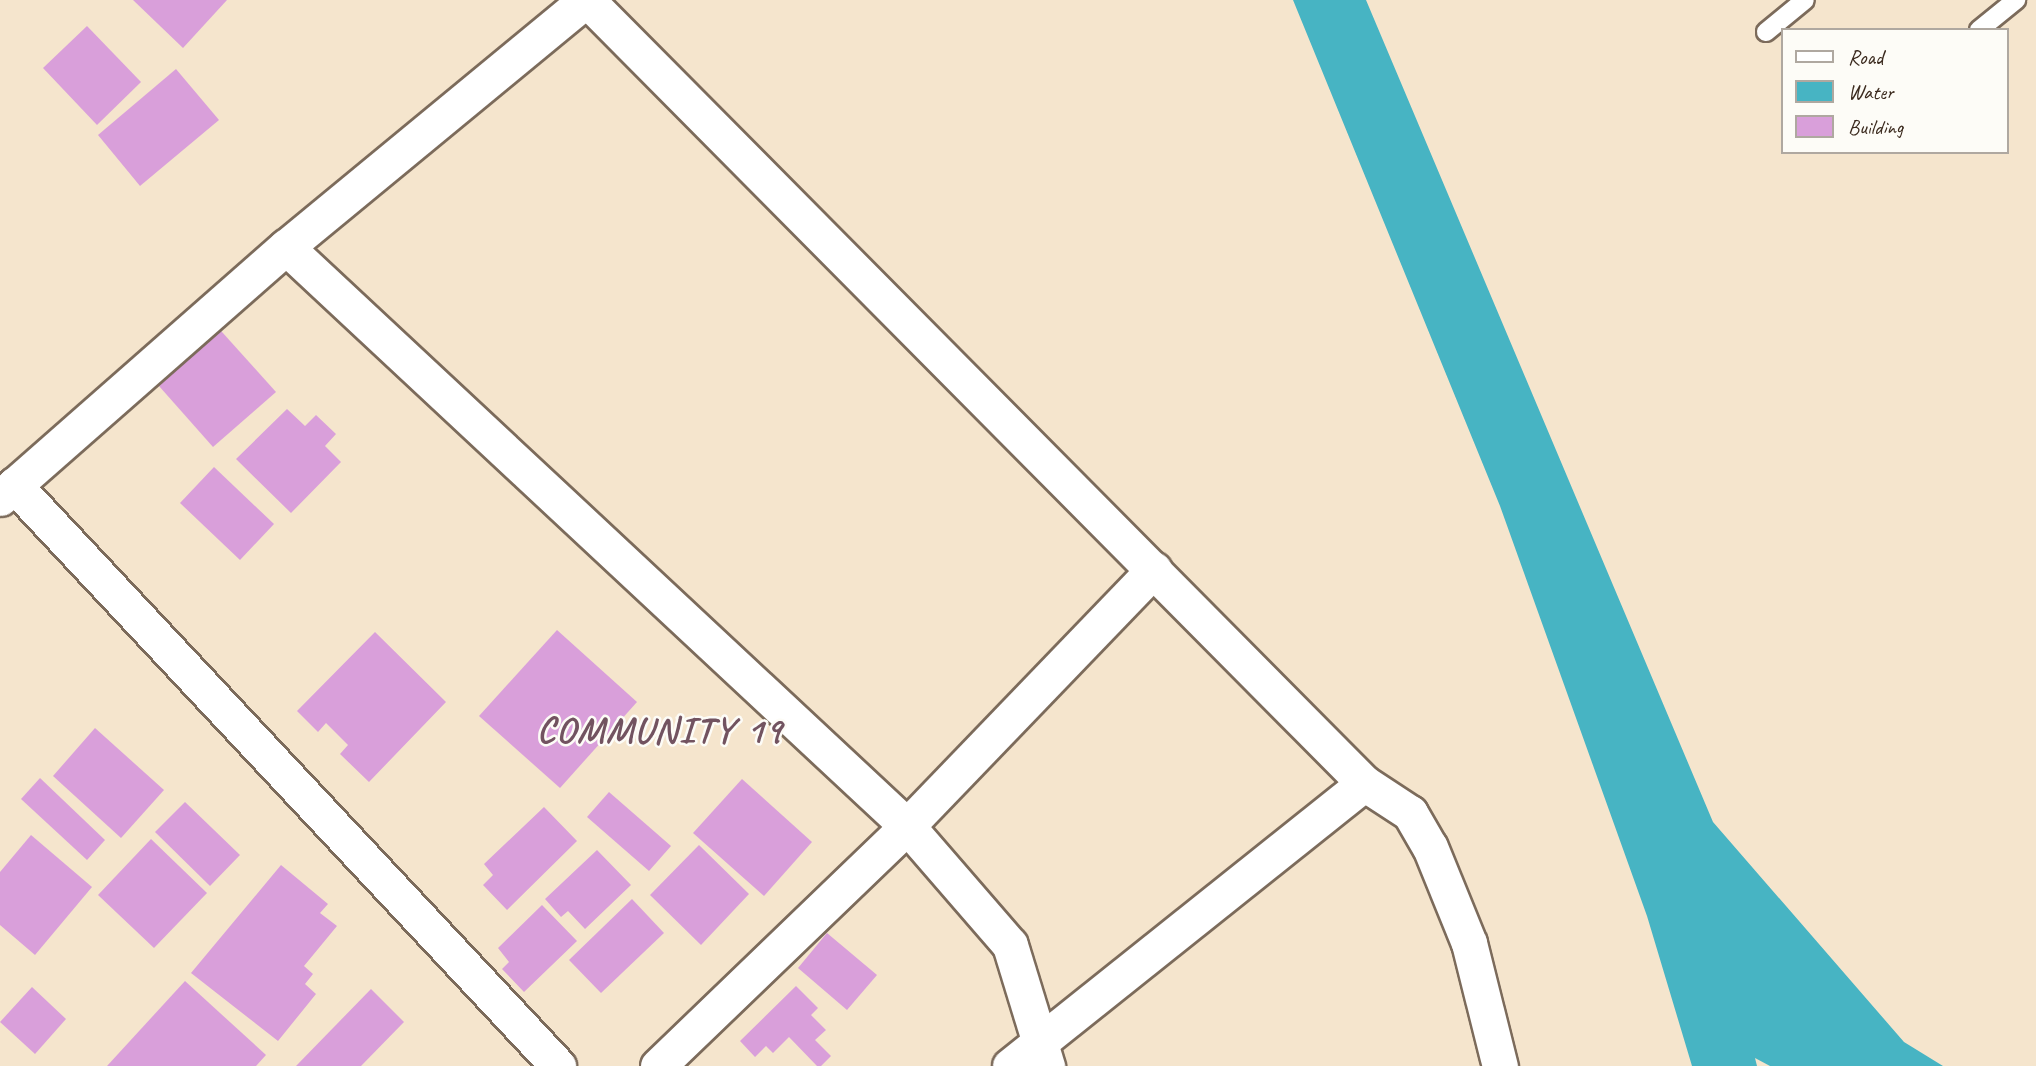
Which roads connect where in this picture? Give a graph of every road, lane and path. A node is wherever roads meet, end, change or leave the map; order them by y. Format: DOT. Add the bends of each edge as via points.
graph roads {
  1 [pos="587,0"];
  2 [pos="1805,0"];
  3 [pos="2016,0"];
  4 [pos="1981,28"];
  5 [pos="1766,32"];
  6 [pos="286,247"];
  7 [pos="7,491"];
  8 [pos="1154,569"];
  9 [pos="1364,783"];
  10 [pos="907,826"];
  11 [pos="1043,1054"];
  12 [pos="558,1066"];
  13 [pos="658,1066"];
  14 [pos="1010,1066"];
  15 [pos="1500,1066"];
  1 -- 6 [label="street"];
  1 -- 8 [label="street"];
  2 -- 5 [label="lane"];
  3 -- 4 [label="lane"];
  6 -- 7 [label="street"];
  6 -- 10 [label="street"];
  7 -- 12 [label="street"];
  8 -- 9 [label="street"];
  8 -- 10 [label="street"];
  9 -- 11 [label="street"];
  9 -- 15 [label="street" via="1410,813 1430,847 1469,943"];
  10 -- 11 [label="street" via="1010,945"];
  10 -- 13 [label="street"];
  11 -- 14 [label="street"];
}
